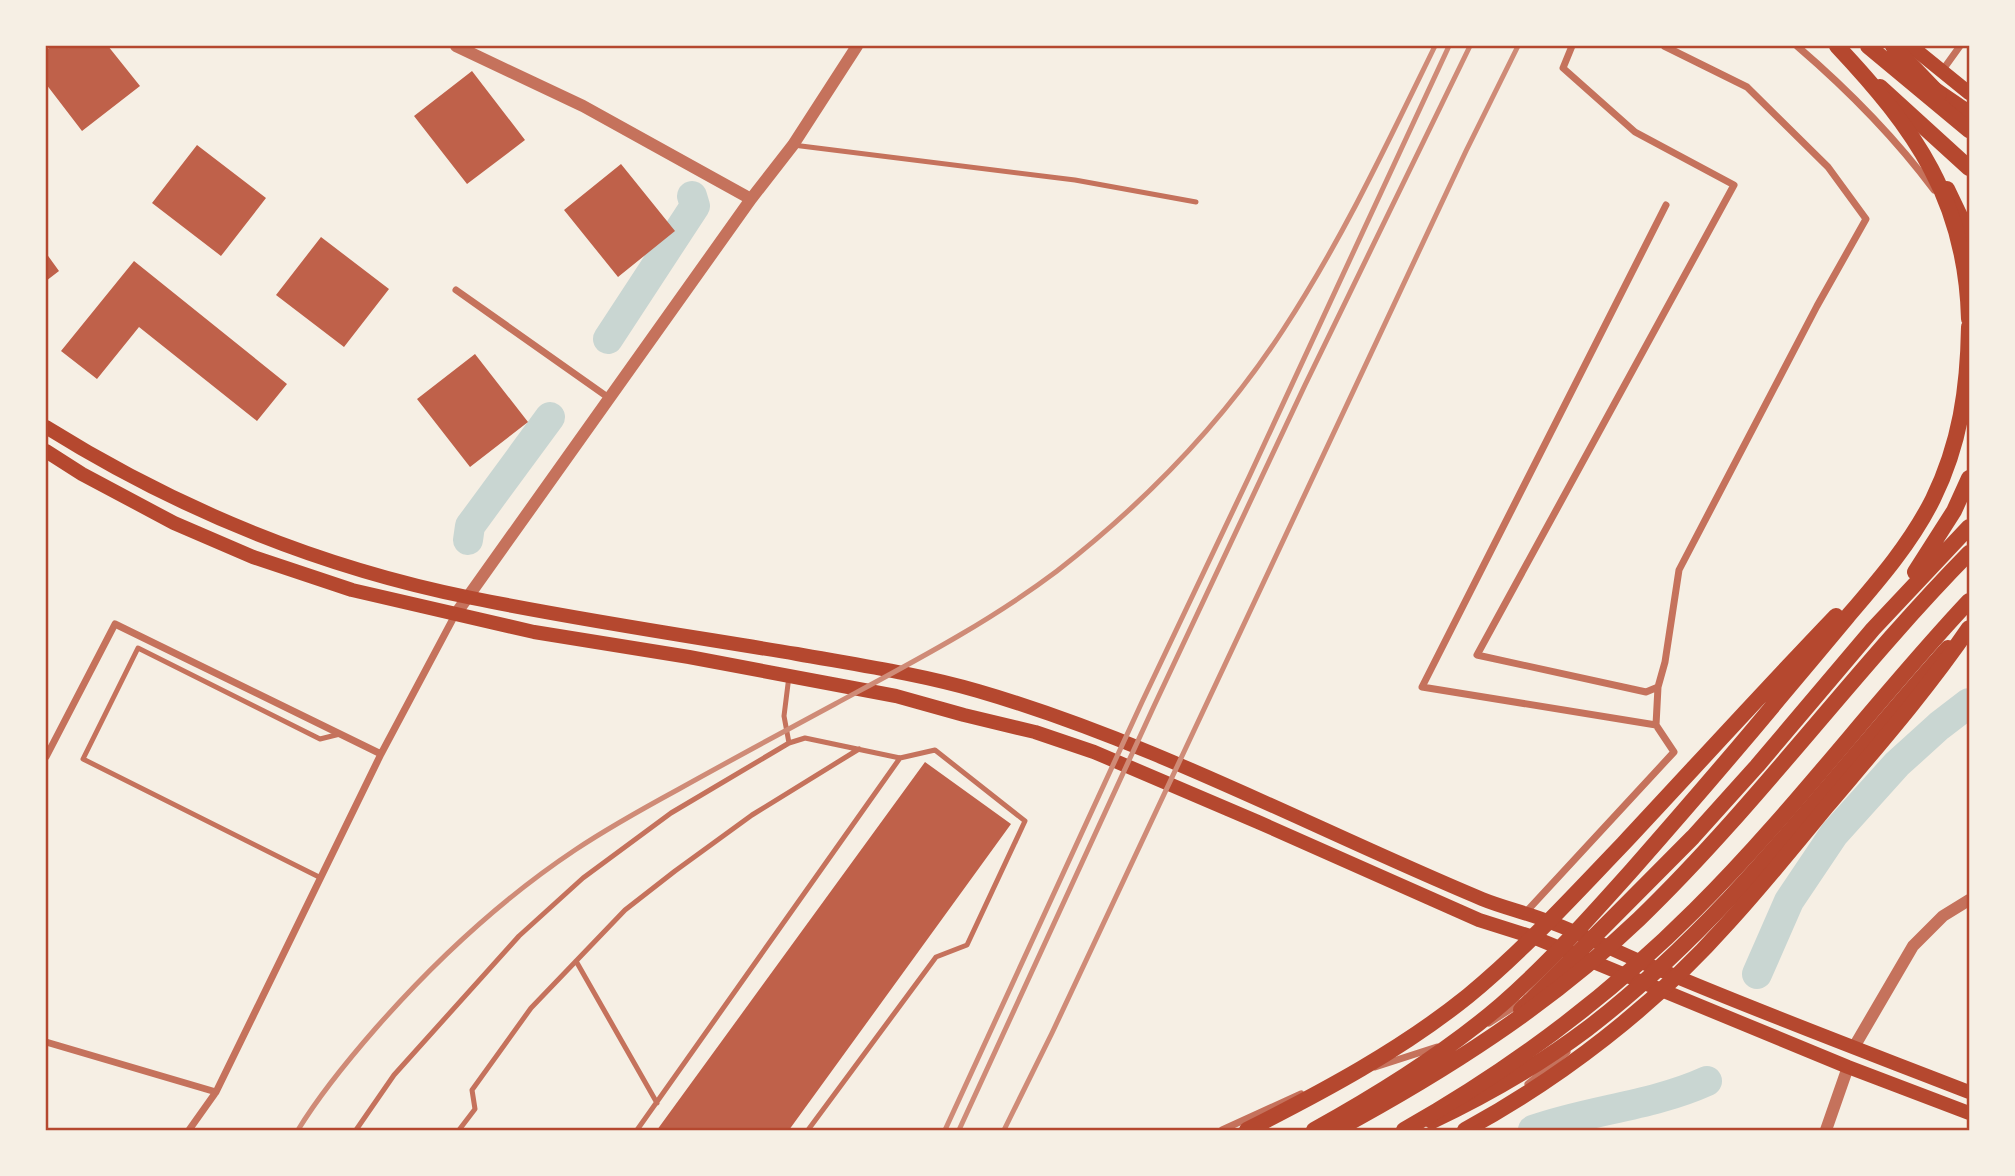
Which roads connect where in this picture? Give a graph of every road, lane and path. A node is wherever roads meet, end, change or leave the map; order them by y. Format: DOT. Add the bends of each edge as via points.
graph roads {
  1 [pos="456,46"];
  2 [pos="857,46"];
  3 [pos="1572,46"];
  4 [pos="1664,46"];
  5 [pos="1797,46"];
  6 [pos="1834,46"];
  7 [pos="1869,46"];
  8 [pos="1877,46"];
  9 [pos="1893,46"];
  10 [pos="1911,46"];
  11 [pos="1960,46"];
  12 [pos="1946,65"];
  13 [pos="1969,93"];
  14 [pos="1969,113"];
  15 [pos="1969,134"];
  16 [pos="793,145"];
  17 [pos="1969,168"];
  18 [pos="751,199"];
  19 [pos="1196,202"];
  20 [pos="1667,205"];
  21 [pos="1969,235"];
  22 [pos="1969,246"];
  23 [pos="456,290"];
  24 [pos="1969,319"];
  25 [pos="1969,327"];
  26 [pos="609,398"];
  27 [pos="46,427"];
  28 [pos="46,451"];
  29 [pos="1969,478"];
  30 [pos="1932,500"];
  31 [pos="1969,527"];
  32 [pos="1969,553"];
  33 [pos="466,597"];
  34 [pos="1969,601"];
  35 [pos="455,615"];
  36 [pos="1969,626"];
  37 [pos="1969,637"];
  38 [pos="1845,662"];
  39 [pos="789,676"];
  40 [pos="1658,687"];
  41 [pos="1656,725"];
  42 [pos="340,734"];
  43 [pos="1869,740"];
  44 [pos="789,743"];
  45 [pos="859,749"];
  46 [pos="381,754"];
  47 [pos="46,757"];
  48 [pos="900,758"];
  49 [pos="319,877"];
  50 [pos="1969,900"];
  51 [pos="1525,913"];
  52 [pos="1592,940"];
  53 [pos="1576,955"];
  54 [pos="576,961"];
  55 [pos="1658,969"];
  56 [pos="1643,982"];
  57 [pos="46,1042"];
  58 [pos="1854,1047"];
  59 [pos="1848,1067"];
  60 [pos="1969,1092"];
  61 [pos="216,1093"];
  62 [pos="657,1103"];
  63 [pos="1969,1113"];
  64 [pos="188,1130"];
  65 [pos="356,1130"];
  66 [pos="459,1130"];
  67 [pos="637,1130"];
  68 [pos="808,1130"];
  69 [pos="1222,1130"];
  70 [pos="1247,1130"];
  71 [pos="1314,1130"];
  72 [pos="1336,1130"];
  73 [pos="1346,1130"];
  74 [pos="1404,1130"];
  75 [pos="1411,1130"];
  76 [pos="1465,1130"];
  77 [pos="1826,1130"];
  1 -- 18 [label="street" via="583,106"];
  2 -- 16 [label="street"];
  3 -- 40 [label="street" via="1563,68 1634,132 1734,185 1477,655 1646,692"];
  4 -- 40 [label="street" via="1747,87 1828,167 1866,219 1679,570"];
  5 -- 22 [label="street" via="1896,143 1941,199"];
  6 -- 17 [label="main road"];
  6 -- 21 [label="main road" via="1926,156"];
  6 -- 24 [label="main road" via="1897,114 1936,177 1961,249"];
  7 -- 15 [label="main road"];
  8 -- 14 [label="main road"];
  9 -- 15 [label="main road" via="1944,99"];
  10 -- 12 [label="main road"];
  11 -- 12 [label="street"];
  12 -- 13 [label="main road"];
  16 -- 18 [label="street"];
  16 -- 19 [label="lane" via="1075,180"];
  18 -- 26 [label="street"];
  20 -- 41 [label="street" via="1422,687"];
  23 -- 26 [label="street"];
  25 -- 30 [label="main road" via="1961,423"];
  26 -- 33 [label="street"];
  27 -- 33 [label="main road" via="183,504 261,538 358,570"];
  28 -- 35 [label="main road" via="174,523 253,557 352,590"];
  29 -- 38 [label="main road" via="1926,555"];
  30 -- 70 [label="main road" via="1866,584 1507,962 1409,1039"];
  30 -- 71 [label="main road" via="1872,587 1665,832 1549,959 1445,1048"];
  31 -- 38 [label="main road"];
  32 -- 72 [label="main road" via="1723,832 1628,929 1524,1015"];
  33 -- 35 [label="street"];
  33 -- 51 [label="main road" via="901,672 978,691 1102,733 1487,901"];
  34 -- 74 [label="main road" via="1765,836 1660,944 1544,1042"];
  35 -- 39 [label="main road"];
  35 -- 46 [label="street"];
  36 -- 43 [label="main road"];
  36 -- 76 [label="main road" via="1902,718 1703,950 1580,1056"];
  37 -- 43 [label="street"];
  38 -- 52 [label="main road" via="1693,837"];
  39 -- 44 [label="lane" via="784,716"];
  39 -- 53 [label="main road" via="897,696 1094,752 1479,920"];
  40 -- 41 [label="street"];
  41 -- 51 [label="street" via="1674,752"];
  42 -- 46 [label="street"];
  42 -- 47 [label="street" via="115,624"];
  42 -- 49 [label="lane" via="320,739 138,648 83,759"];
  43 -- 55 [label="main road" via="1751,875"];
  44 -- 45 [label="lane" via="805,738"];
  44 -- 65 [label="lane" via="671,813 583,878 519,936 394,1075"];
  45 -- 48 [label="lane"];
  45 -- 54 [label="lane" via="675,870 625,910"];
  46 -- 49 [label="street"];
  48 -- 62 [label="lane"];
  48 -- 68 [label="lane" via="935,750 1025,821 967,945 936,957"];
  49 -- 61 [label="street"];
  50 -- 58 [label="street" via="1943,916 1913,946"];
  51 -- 52 [label="main road"];
  52 -- 53 [label="main road"];
  52 -- 55 [label="main road"];
  53 -- 56 [label="main road"];
  53 -- 69 [label="street" via="1542,987 1482,1028 1324,1085"];
  53 -- 73 [label="main road" via="1481,1045"];
  54 -- 62 [label="lane"];
  54 -- 66 [label="lane" via="531,1008 472,1090 475,1108"];
  55 -- 56 [label="main road"];
  55 -- 58 [label="main road"];
  56 -- 59 [label="main road"];
  56 -- 75 [label="main road" via="1549,1056 1475,1100"];
  56 -- 76 [label="street" via="1525,1087"];
  57 -- 61 [label="street"];
  58 -- 60 [label="main road"];
  59 -- 63 [label="main road"];
  59 -- 77 [label="street"];
  61 -- 64 [label="street"];
  62 -- 67 [label="lane"];
}
